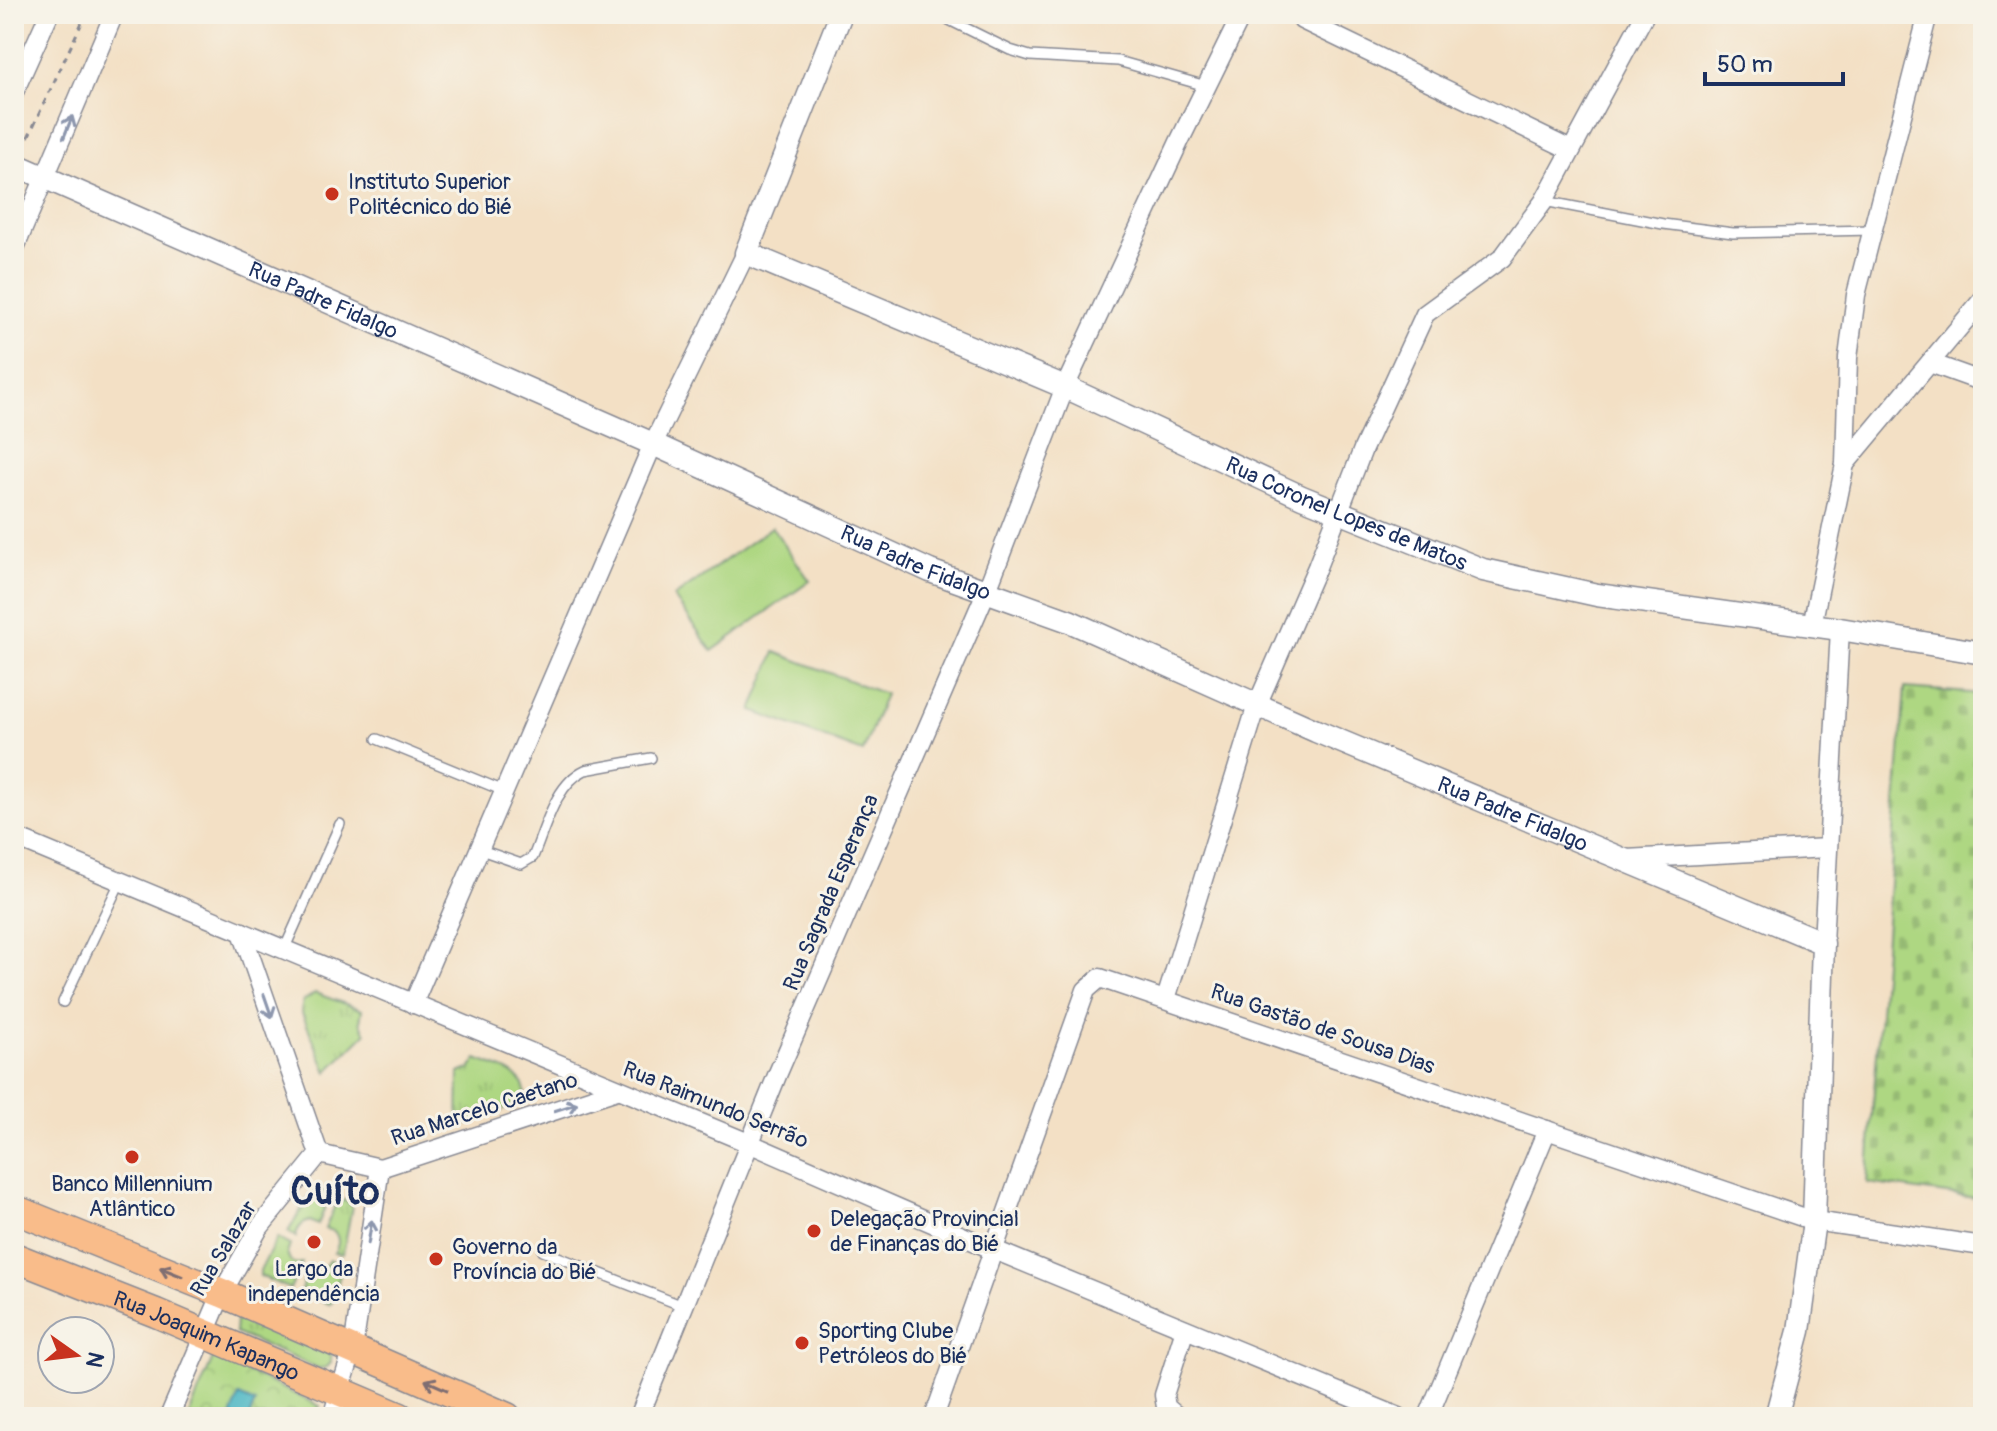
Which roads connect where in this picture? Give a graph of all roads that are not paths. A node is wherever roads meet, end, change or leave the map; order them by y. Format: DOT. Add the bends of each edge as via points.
graph roads {
  1 [pos="49,14"];
  2 [pos="114,14"];
  3 [pos="841,14"];
  4 [pos="937,14"];
  5 [pos="1242,14"];
  6 [pos="1299,14"];
  7 [pos="1645,14"];
  8 [pos="1928,14"];
  9 [pos="1206,86"];
  10 [pos="14,92"];
  11 [pos="1571,150"];
  12 [pos="15,164"];
  13 [pos="46,178"];
  14 [pos="1544,201"];
  15 [pos="1873,230"];
  16 [pos="14,250"];
  17 [pos="746,253"];
  18 [pos="1983,299"];
  19 [pos="1930,363"];
  20 [pos="1983,382"];
  21 [pos="1065,387"];
  22 [pos="653,444"];
  23 [pos="1845,464"];
  24 [pos="1339,511"];
  25 [pos="987,590"];
  26 [pos="1812,625"];
  27 [pos="1840,629"];
  28 [pos="1983,653"];
  29 [pos="1257,705"];
  30 [pos="377,739"];
  31 [pos="651,758"];
  32 [pos="504,791"];
  33 [pos="340,824"];
  34 [pos="14,837"];
  35 [pos="1827,848"];
  36 [pos="481,850"];
  37 [pos="1623,860"];
  38 [pos="120,882"];
  39 [pos="242,932"];
  40 [pos="1823,943"];
  41 [pos="284,950"];
  42 [pos="1166,999"];
  43 [pos="63,1002"];
  44 [pos="413,1004"];
  45 [pos="617,1090"];
  46 [pos="1547,1130"];
  47 [pos="751,1144"];
  48 [pos="319,1154"];
  49 [pos="380,1168"];
  50 [pos="14,1209"];
  51 [pos="1814,1221"];
  52 [pos="1983,1246"];
  53 [pos="992,1249"];
  54 [pos="543,1251"];
  55 [pos="14,1257"];
  56 [pos="222,1293"];
  57 [pos="683,1306"];
  58 [pos="1185,1329"];
  59 [pos="203,1333"];
  60 [pos="353,1349"];
  61 [pos="337,1404"];
  62 [pos="169,1417"];
  63 [pos="400,1417"];
  64 [pos="507,1417"];
  65 [pos="639,1417"];
  66 [pos="934,1417"];
  67 [pos="1178,1417"];
  68 [pos="1399,1417"];
  69 [pos="1428,1417"];
  70 [pos="1776,1417"];
  1 -- 10 [label="street"];
  13 -- 2 [label="street, one-way"];
  3 -- 17 [label="street"];
  4 -- 9 [label="lane" via="1030,56 1118,61"];
  5 -- 9 [label="street, Rua Sagrada Esperança"];
  6 -- 11 [label="street" via="1302,20"];
  7 -- 11 [label="street"];
  8 -- 15 [label="street"];
  9 -- 21 [label="street, Rua Sagrada Esperança"];
  11 -- 14 [label="street"];
  12 -- 13 [label="street, Rua Padre Fidalgo"];
  13 -- 16 [label="street"];
  13 -- 22 [label="street, Rua Padre Fidalgo"];
  14 -- 15 [label="lane" via="1733,233"];
  14 -- 24 [label="street" via="1502,258 1425,314"];
  15 -- 23 [label="street" via="1856,295 1848,358"];
  17 -- 21 [label="street, Rua Coronel Lopes de Matos"];
  17 -- 22 [label="street"];
  18 -- 19 [label="street"];
  19 -- 20 [label="street"];
  19 -- 23 [label="street"];
  21 -- 24 [label="street, Rua Coronel Lopes de Matos"];
  21 -- 25 [label="street, Rua Sagrada Esperança"];
  22 -- 25 [label="street, Rua Padre Fidalgo" via="930,571"];
  22 -- 32 [label="street"];
  23 -- 26 [label="street"];
  24 -- 26 [label="street, Rua Coronel Lopes de Matos" via="1483,570 1543,585"];
  24 -- 29 [label="street"];
  25 -- 29 [label="street, Rua Padre Fidalgo"];
  25 -- 47 [label="street, Rua Sagrada Esperança"];
  26 -- 27 [label="street, Rua Coronel Lopes de Matos"];
  27 -- 28 [label="street, Rua Coronel Lopes de Matos"];
  27 -- 35 [label="street"];
  29 -- 37 [label="street, Rua Padre Fidalgo"];
  29 -- 42 [label="street"];
  30 -- 32 [label="lane"];
  31 -- 36 [label="lane" via="575,774 528,862"];
  32 -- 36 [label="street"];
  33 -- 41 [label="lane"];
  34 -- 38 [label="street, Rua Raimundo Serrão"];
  35 -- 37 [label="street"];
  35 -- 40 [label="street"];
  36 -- 44 [label="street"];
  37 -- 40 [label="street, Rua Padre Fidalgo"];
  38 -- 39 [label="street, Rua Raimundo Serrão"];
  38 -- 43 [label="lane"];
  39 -- 41 [label="street, Rua Raimundo Serrão"];
  39 -- 48 [label="street, one-way"];
  40 -- 51 [label="street"];
  41 -- 44 [label="street, Rua Raimundo Serrão"];
  42 -- 46 [label="street, Rua Gastão de Sousa Dias"];
  42 -- 53 [label="street, Rua Gastão de Sousa Dias" via="1100,978 1086,990"];
  44 -- 45 [label="street, Rua Raimundo Serrão"];
  45 -- 47 [label="street, Rua Raimundo Serrão"];
  49 -- 45 [label="street, Rua Marcelo Caetano, one-way"];
  46 -- 51 [label="street, Rua Gastão de Sousa Dias"];
  46 -- 69 [label="street"];
  47 -- 53 [label="street, Rua Raimundo Serrão"];
  47 -- 57 [label="street, Rua Sagrada Esperança"];
  48 -- 49 [label="street"];
  48 -- 56 [label="street, Rua Salazar" via="259,1228"];
  60 -- 49 [label="street, Rua Marcelo Caetano, one-way"];
  56 -- 50 [label="main road, Rua Joaquim Kapango, one-way"];
  51 -- 52 [label="street, Rua Gastão de Sousa Dias"];
  51 -- 70 [label="street" via="1799,1331"];
  53 -- 58 [label="street, Rua Raimundo Serrão"];
  53 -- 66 [label="street, Rua Gastão de Sousa Dias"];
  54 -- 57 [label="lane"];
  55 -- 59 [label="main road, Rua Joaquim Kapango"];
  56 -- 59 [label="street, Rua Salazar"];
  56 -- 60 [label="main road, Rua Joaquim Kapango"];
  57 -- 65 [label="street, Rua Sagrada Esperança"];
  58 -- 67 [label="street" via="1164,1395 1166,1407"];
  58 -- 68 [label="street, Rua Raimundo Serrão"];
  59 -- 61 [label="main road, Rua Joaquim Kapango"];
  59 -- 62 [label="street, Rua Salazar"];
  60 -- 61 [label="street, Rua Marcelo Caetano"];
  64 -- 60 [label="main road, Rua Joaquim Kapango, one-way"];
  61 -- 63 [label="main road, Rua Joaquim Kapango"];
}
